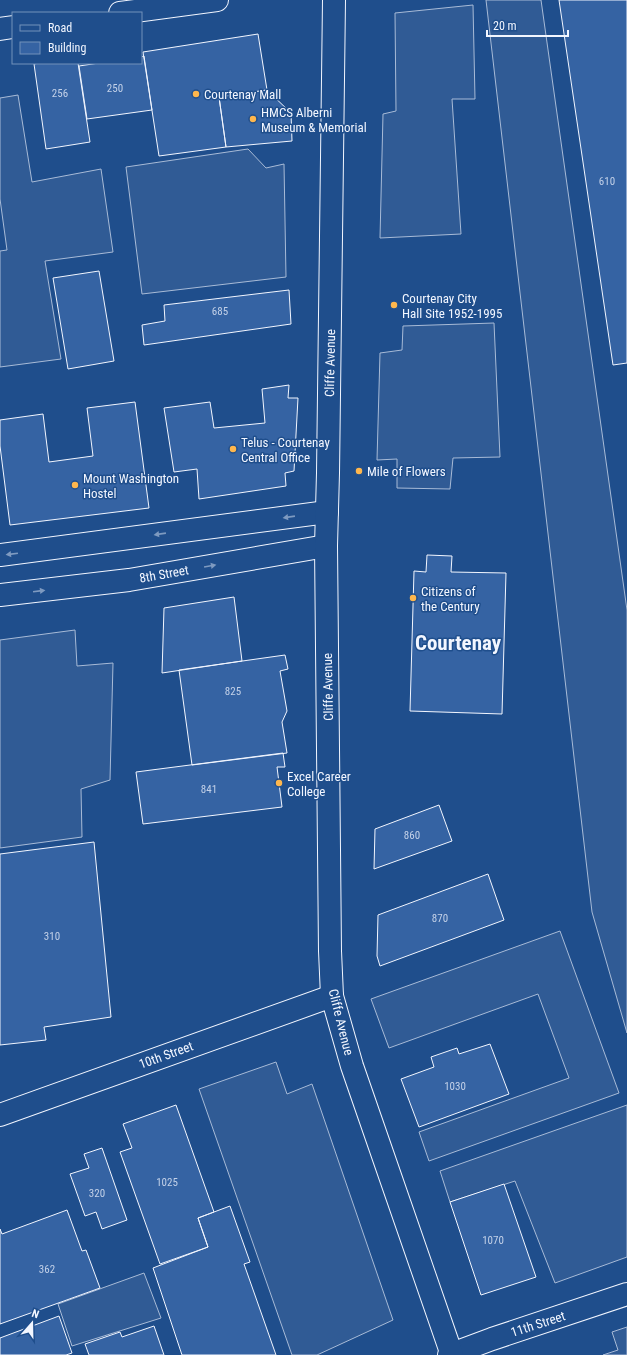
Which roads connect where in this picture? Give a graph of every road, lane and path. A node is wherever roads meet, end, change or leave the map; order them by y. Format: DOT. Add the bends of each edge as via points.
graph roads {
  1 [pos="216,0"];
  2 [pos="334,0"];
  3 [pos="127,12"];
  4 [pos="12,27"];
  5 [pos="0,29"];
  6 [pos="327,512"];
  7 [pos="326,546"];
  8 [pos="0,555"];
  9 [pos="0,595"];
  10 [pos="332,996"];
  11 [pos="0,1115"];
  12 [pos="627,1294"];
  13 [pos="451,1355"];
  1 -- 3 [label="main road"];
  2 -- 6 [label="main road, Cliffe Avenue"];
  4 -- 5 [label="main road"];
  6 -- 7 [label="main road, Cliffe Avenue"];
  6 -- 8 [label="main road, one-way"];
  9 -- 7 [label="main road, 8th Street, one-way" via="129,580"];
  7 -- 10 [label="main road, Cliffe Avenue"];
  10 -- 11 [label="main road, 10th Street"];
  10 -- 13 [label="main road, Cliffe Avenue" via="352,1066"];
  12 -- 13 [label="main road, 11th Street"];
}
